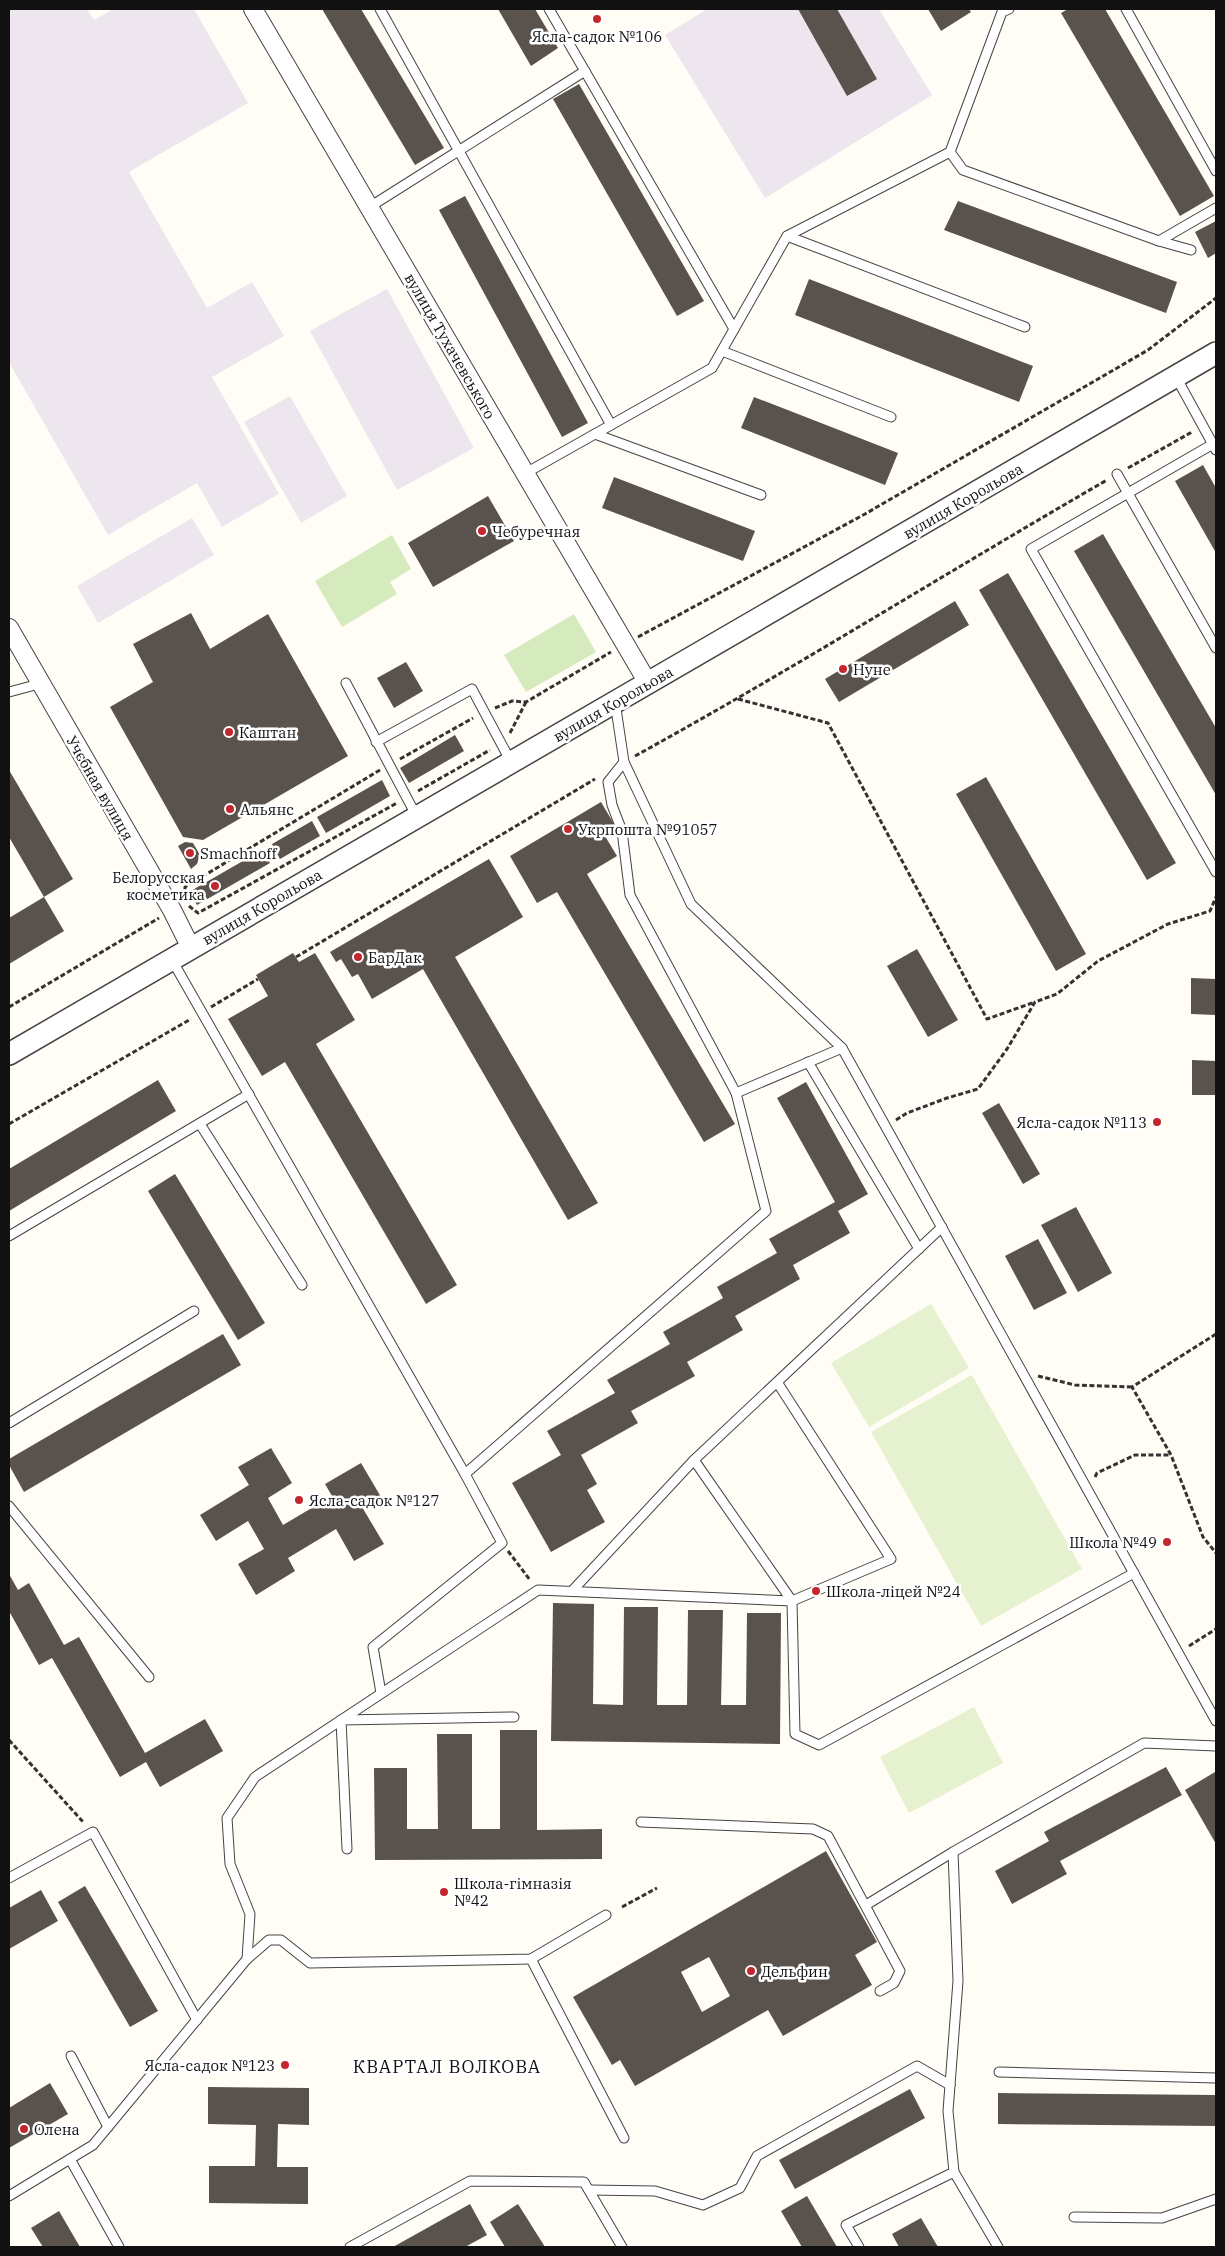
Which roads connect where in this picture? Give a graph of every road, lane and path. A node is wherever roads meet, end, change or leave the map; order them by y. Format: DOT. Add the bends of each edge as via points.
graph roads {
  1 [pos="253,9"];
  2 [pos="380,9"];
  3 [pos="549,9"];
  4 [pos="1126,9"];
  5 [pos="1004,10"];
  6 [pos="585,71"];
  7 [pos="459,151"];
  8 [pos="950,152"];
  9 [pos="1216,171"];
  10 [pos="368,208"];
  11 [pos="1216,208"];
  12 [pos="787,236"];
  13 [pos="1159,241"];
  14 [pos="1191,250"];
  15 [pos="1216,298"];
  16 [pos="1025,327"];
  17 [pos="734,329"];
  18 [pos="722,351"];
  19 [pos="1216,353"];
  20 [pos="1176,377"];
  21 [pos="891,417"];
  22 [pos="611,425"];
  23 [pos="1204,426"];
  24 [pos="595,434"];
  25 [pos="1215,447"];
  26 [pos="524,474"];
  27 [pos="1117,474"];
  28 [pos="1129,494"];
  29 [pos="761,495"];
  30 [pos="9,628"];
  31 [pos="625,644"];
  32 [pos="1216,648"];
  33 [pos="346,683"];
  34 [pos="648,683"];
  35 [pos="39,684"];
  36 [pos="9,692"];
  37 [pos="738,699"];
  38 [pos="526,702"];
  39 [pos="615,702"];
  40 [pos="484,712"];
  41 [pos="376,742"];
  42 [pos="501,743"];
  43 [pos="624,762"];
  44 [pos="511,763"];
  45 [pos="389,765"];
  46 [pos="599,777"];
  47 [pos="406,798"];
  48 [pos="417,817"];
  49 [pos="1216,872"];
  50 [pos="1216,897"];
  51 [pos="172,910"];
  52 [pos="191,948"];
  53 [pos="296,957"];
  54 [pos="172,960"];
  55 [pos="258,979"];
  56 [pos="1036,1002"];
  57 [pos="9,1007"];
  58 [pos="201,1012"];
  59 [pos="842,1048"];
  60 [pos="9,1054"];
  61 [pos="808,1062"];
  62 [pos="736,1093"];
  63 [pos="249,1094"];
  64 [pos="9,1124"];
  65 [pos="200,1124"];
  66 [pos="886,1127"];
  67 [pos="942,1227"];
  68 [pos="9,1236"];
  69 [pos="919,1249"];
  70 [pos="302,1285"];
  71 [pos="194,1311"];
  72 [pos="1216,1334"];
  73 [pos="1021,1367"];
  74 [pos="777,1382"];
  75 [pos="1132,1386"];
  76 [pos="9,1423"];
  77 [pos="1171,1455"];
  78 [pos="694,1460"];
  79 [pos="465,1474"];
  80 [pos="1089,1491"];
  81 [pos="9,1506"];
  82 [pos="502,1543"];
  83 [pos="1216,1553"];
  84 [pos="1134,1573"];
  85 [pos="538,1590"];
  86 [pos="572,1591"];
  87 [pos="792,1601"];
  88 [pos="1216,1629"];
  89 [pos="1178,1652"];
  90 [pos="149,1677"];
  91 [pos="381,1693"];
  92 [pos="514,1717"];
  93 [pos="341,1720"];
  94 [pos="1216,1721"];
  95 [pos="9,1740"];
  96 [pos="1216,1746"];
  97 [pos="641,1822"];
  98 [pos="93,1832"];
  99 [pos="347,1849"];
  100 [pos="953,1852"];
  101 [pos="9,1878"];
  102 [pos="657,1888"];
  103 [pos="866,1905"];
  104 [pos="622,1908"];
  105 [pos="606,1914"];
  106 [pos="530,1959"];
  107 [pos="247,1960"];
  108 [pos="880,1991"];
  109 [pos="197,2020"];
  110 [pos="70,2056"];
  111 [pos="999,2072"];
  112 [pos="1216,2078"];
  113 [pos="950,2085"];
  114 [pos="108,2127"];
  115 [pos="624,2138"];
  116 [pos="70,2159"];
  117 [pos="954,2172"];
  118 [pos="589,2190"];
  119 [pos="9,2196"];
  120 [pos="1216,2199"];
  121 [pos="1074,2217"];
  122 [pos="119,2247"];
  123 [pos="350,2247"];
  124 [pos="622,2247"];
  125 [pos="859,2247"];
  126 [pos="998,2247"];
  1 -- 10 [label="street, вулиця Тухачевського"];
  2 -- 7 [label="lane"];
  3 -- 6 [label="lane"];
  4 -- 9 [label="lane"];
  5 -- 8 [label="lane"];
  6 -- 7 [label="lane"];
  6 -- 17 [label="lane"];
  7 -- 10 [label="lane"];
  7 -- 22 [label="lane"];
  8 -- 12 [label="lane"];
  8 -- 13 [label="lane" via="963,170"];
  10 -- 26 [label="street, вулиця Тухачевського"];
  11 -- 13 [label="lane"];
  12 -- 16 [label="lane"];
  12 -- 17 [label="lane"];
  13 -- 14 [label="lane"];
  15 -- 31 [label="path" via="1148,350 865,514"];
  17 -- 18 [label="lane"];
  18 -- 21 [label="lane"];
  18 -- 22 [label="lane" via="712,368"];
  19 -- 20 [label="street, вулиця Корольова"];
  20 -- 23 [label="lane"];
  20 -- 34 [label="street, вулиця Корольова"];
  22 -- 24 [label="lane"];
  23 -- 25 [label="lane"];
  23 -- 27 [label="path"];
  24 -- 26 [label="lane"];
  24 -- 29 [label="lane"];
  25 -- 28 [label="lane"];
  26 -- 31 [label="street, вулиця Тухачевського"];
  27 -- 28 [label="lane"];
  27 -- 37 [label="path"];
  28 -- 32 [label="lane"];
  28 -- 49 [label="lane" via="1032,549"];
  30 -- 35 [label="street, Учєбная вулиця"];
  31 -- 34 [label="street, вулиця Тухачевського"];
  31 -- 38 [label="path"];
  33 -- 41 [label="lane"];
  34 -- 39 [label="street, вулиця Корольова"];
  35 -- 36 [label="lane"];
  35 -- 51 [label="street, Учєбная вулиця"];
  37 -- 43 [label="path"];
  37 -- 56 [label="path" via="828,723 987,1019"];
  38 -- 40 [label="path" via="512,701"];
  38 -- 42 [label="path" via="514,728"];
  39 -- 43 [label="lane"];
  39 -- 44 [label="street, вулиця Корольова"];
  40 -- 41 [label="lane" via="472,689"];
  40 -- 42 [label="lane"];
  40 -- 45 [label="path"];
  41 -- 45 [label="lane"];
  42 -- 44 [label="lane"];
  42 -- 47 [label="path"];
  43 -- 59 [label="lane" via="691,904"];
  43 -- 62 [label="lane" via="608,782 622,831 630,895"];
  44 -- 48 [label="street, вулиця Корольова"];
  45 -- 47 [label="lane"];
  45 -- 47 [label="path" via="185,887 185,902 198,913"];
  46 -- 53 [label="path"];
  47 -- 48 [label="lane"];
  48 -- 52 [label="street, вулиця Корольова"];
  50 -- 56 [label="path" via="1210,911 1159,929 1098,961 1057,994"];
  51 -- 52 [label="street, Учєбная вулиця"];
  51 -- 57 [label="path"];
  52 -- 54 [label="street, вулиця Корольова"];
  54 -- 58 [label="lane"];
  54 -- 60 [label="street, вулиця Корольова"];
  55 -- 58 [label="path"];
  56 -- 66 [label="path" via="978,1089 907,1113"];
  58 -- 63 [label="lane"];
  58 -- 64 [label="path"];
  59 -- 61 [label="lane"];
  59 -- 66 [label="lane"];
  61 -- 62 [label="lane"];
  61 -- 69 [label="lane"];
  62 -- 79 [label="lane" via="766,1211"];
  63 -- 65 [label="lane"];
  63 -- 79 [label="lane"];
  65 -- 68 [label="lane"];
  65 -- 70 [label="lane"];
  66 -- 67 [label="lane"];
  67 -- 69 [label="lane"];
  67 -- 73 [label="lane"];
  69 -- 74 [label="lane"];
  71 -- 76 [label="lane"];
  72 -- 75 [label="path"];
  73 -- 75 [label="path" via="1041,1377 1074,1385"];
  73 -- 80 [label="lane"];
  74 -- 78 [label="lane"];
  74 -- 87 [label="lane" via="891,1559"];
  75 -- 77 [label="path"];
  77 -- 80 [label="path" via="1134,1455 1097,1473"];
  77 -- 83 [label="path" via="1203,1537"];
  78 -- 86 [label="lane"];
  78 -- 87 [label="lane"];
  79 -- 82 [label="lane"];
  80 -- 84 [label="lane"];
  81 -- 90 [label="lane"];
  82 -- 85 [label="path"];
  82 -- 91 [label="lane" via="372,1647"];
  84 -- 87 [label="lane" via="820,1745 795,1734"];
  84 -- 89 [label="lane"];
  85 -- 86 [label="lane"];
  85 -- 91 [label="lane"];
  86 -- 87 [label="lane"];
  88 -- 89 [label="path"];
  89 -- 94 [label="lane"];
  91 -- 93 [label="lane"];
  92 -- 93 [label="lane"];
  93 -- 99 [label="lane"];
  93 -- 107 [label="lane" via="255,1776 227,1818 230,1864 250,1914"];
  95 -- 98 [label="path"];
  96 -- 100 [label="lane" via="1144,1743"];
  97 -- 103 [label="lane" via="813,1829 828,1836"];
  98 -- 101 [label="lane"];
  98 -- 109 [label="lane"];
  100 -- 103 [label="lane"];
  100 -- 113 [label="lane" via="958,1981"];
  102 -- 104 [label="path"];
  103 -- 108 [label="lane" via="900,1971 894,1983"];
  105 -- 106 [label="lane"];
  106 -- 107 [label="lane" via="310,1963 282,1940 269,1940"];
  106 -- 115 [label="lane"];
  107 -- 109 [label="lane"];
  109 -- 114 [label="lane"];
  110 -- 114 [label="lane"];
  111 -- 112 [label="lane"];
  113 -- 117 [label="lane" via="948,2111"];
  113 -- 118 [label="lane" via="917,2066 757,2156 740,2188 703,2205 655,2190"];
  114 -- 116 [label="lane" via="94,2144"];
  116 -- 119 [label="lane"];
  116 -- 122 [label="lane"];
  117 -- 125 [label="lane" via="846,2225"];
  117 -- 126 [label="lane"];
  118 -- 123 [label="lane" via="584,2182 470,2181"];
  118 -- 124 [label="lane"];
  120 -- 121 [label="lane" via="1162,2218"];
}
